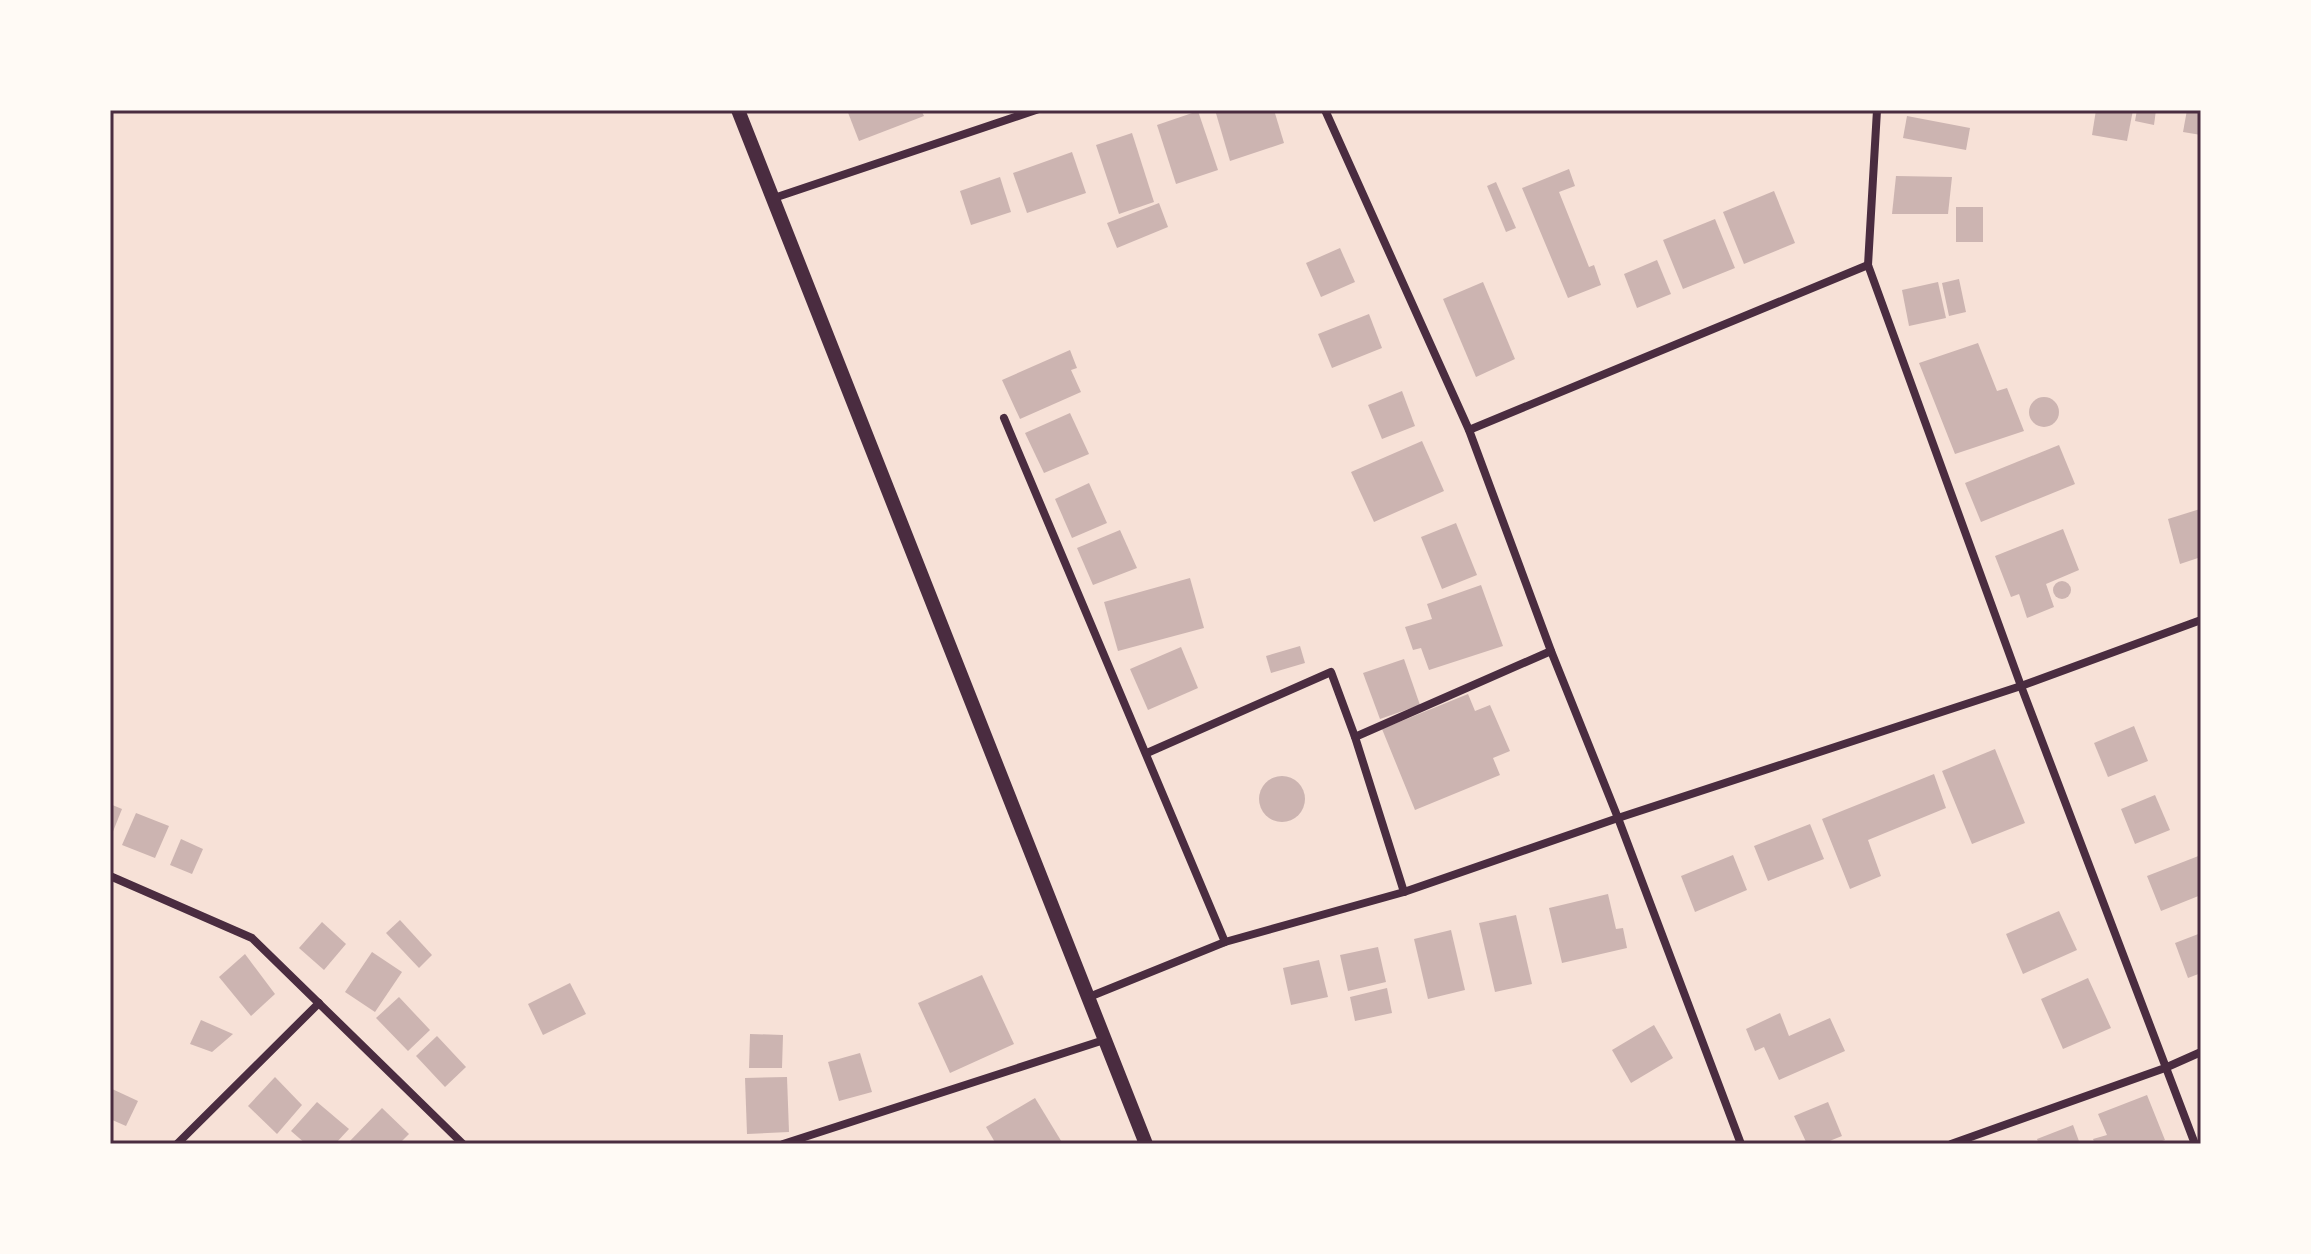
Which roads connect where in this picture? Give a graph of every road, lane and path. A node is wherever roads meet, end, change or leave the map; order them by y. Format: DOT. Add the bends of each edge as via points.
graph roads {
  1 [pos="738,110"];
  2 [pos="1036,110"];
  3 [pos="1325,110"];
  4 [pos="1877,110"];
  5 [pos="774,198"];
  6 [pos="1868,265"];
  7 [pos="1004,418"];
  8 [pos="1469,430"];
  9 [pos="2201,620"];
  10 [pos="1551,651"];
  11 [pos="2021,686"];
  12 [pos="1355,737"];
  13 [pos="1147,753"];
  14 [pos="1618,818"];
  15 [pos="110,876"];
  16 [pos="1404,892"];
  17 [pos="1225,942"];
  18 [pos="1089,997"];
  19 [pos="319,1003"];
  20 [pos="1104,1040"];
  21 [pos="2201,1052"];
  22 [pos="2165,1068"];
  23 [pos="177,1144"];
  24 [pos="463,1144"];
  25 [pos="783,1144"];
  26 [pos="1146,1144"];
  27 [pos="1741,1144"];
  28 [pos="1951,1144"];
  29 [pos="2195,1144"];
  1 -- 5 [label="street"];
  2 -- 5 [label="street"];
  3 -- 8 [label="street"];
  4 -- 6 [label="street"];
  5 -- 18 [label="street"];
  6 -- 8 [label="street"];
  6 -- 11 [label="street"];
  7 -- 13 [label="street"];
  8 -- 10 [label="street"];
  9 -- 11 [label="street"];
  10 -- 12 [label="street"];
  10 -- 14 [label="street"];
  11 -- 14 [label="street"];
  11 -- 22 [label="street"];
  12 -- 13 [label="street" via="1331,672"];
  12 -- 16 [label="street"];
  13 -- 17 [label="street"];
  14 -- 16 [label="street"];
  14 -- 27 [label="street"];
  15 -- 19 [label="street" via="252,938"];
  16 -- 17 [label="street"];
  17 -- 18 [label="street"];
  18 -- 20 [label="street"];
  19 -- 23 [label="street"];
  19 -- 24 [label="street"];
  20 -- 25 [label="street"];
  20 -- 26 [label="street"];
  21 -- 22 [label="street"];
  22 -- 28 [label="street"];
  22 -- 29 [label="street"];
}
